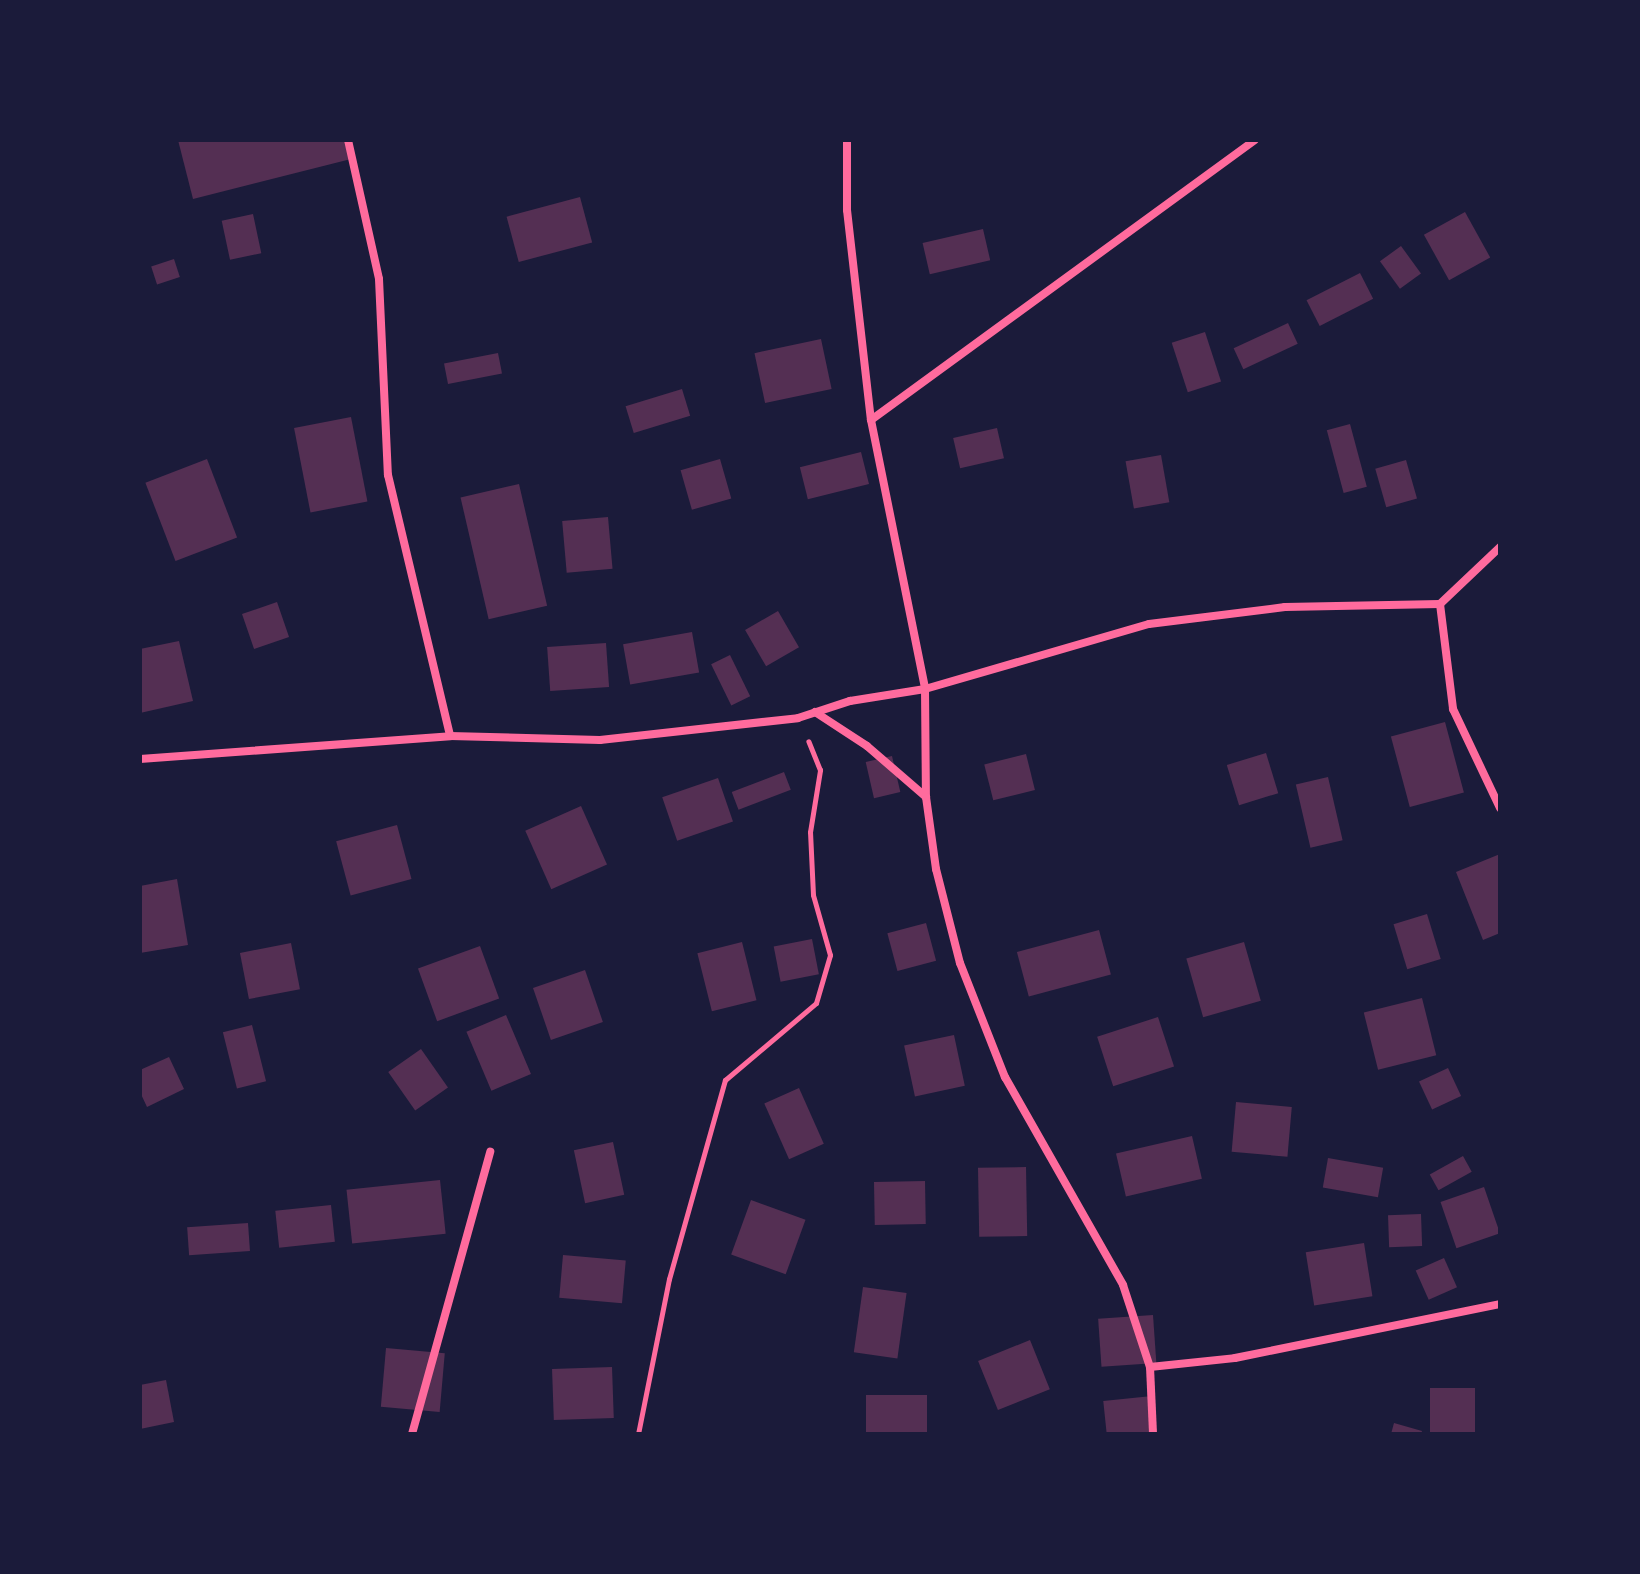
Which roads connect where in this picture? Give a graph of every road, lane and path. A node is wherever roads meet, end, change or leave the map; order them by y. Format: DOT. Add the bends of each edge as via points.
graph roads {
  1 [pos="348,140"];
  2 [pos="847,140"];
  3 [pos="1255,140"];
  4 [pos="871,420"];
  5 [pos="1500,547"];
  6 [pos="1440,604"];
  7 [pos="925,689"];
  8 [pos="815,712"];
  9 [pos="798,718"];
  10 [pos="450,736"];
  11 [pos="140,759"];
  12 [pos="926,797"];
  13 [pos="1500,808"];
  14 [pos="490,1152"];
  15 [pos="1500,1304"];
  16 [pos="1150,1367"];
  17 [pos="412,1434"];
  18 [pos="638,1434"];
  19 [pos="1153,1434"];
  1 -- 10 [label="street" via="379,279 388,475"];
  2 -- 4 [label="street" via="847,210"];
  3 -- 4 [label="street"];
  4 -- 7 [label="street"];
  5 -- 6 [label="street"];
  6 -- 7 [label="street" via="1285,607 1149,624"];
  6 -- 13 [label="street" via="1453,709"];
  7 -- 8 [label="street"];
  7 -- 12 [label="street"];
  8 -- 9 [label="street"];
  8 -- 12 [label="street" via="867,746"];
  9 -- 10 [label="street" via="600,740"];
  9 -- 18 [label="path" via="820,770 810,832 813,895 830,955 816,1003 725,1080 669,1279"];
  10 -- 11 [label="street"];
  12 -- 16 [label="street" via="936,869 960,963 1005,1077 1123,1285"];
  14 -- 17 [label="street"];
  15 -- 16 [label="street" via="1235,1358"];
  16 -- 19 [label="street"];
}
